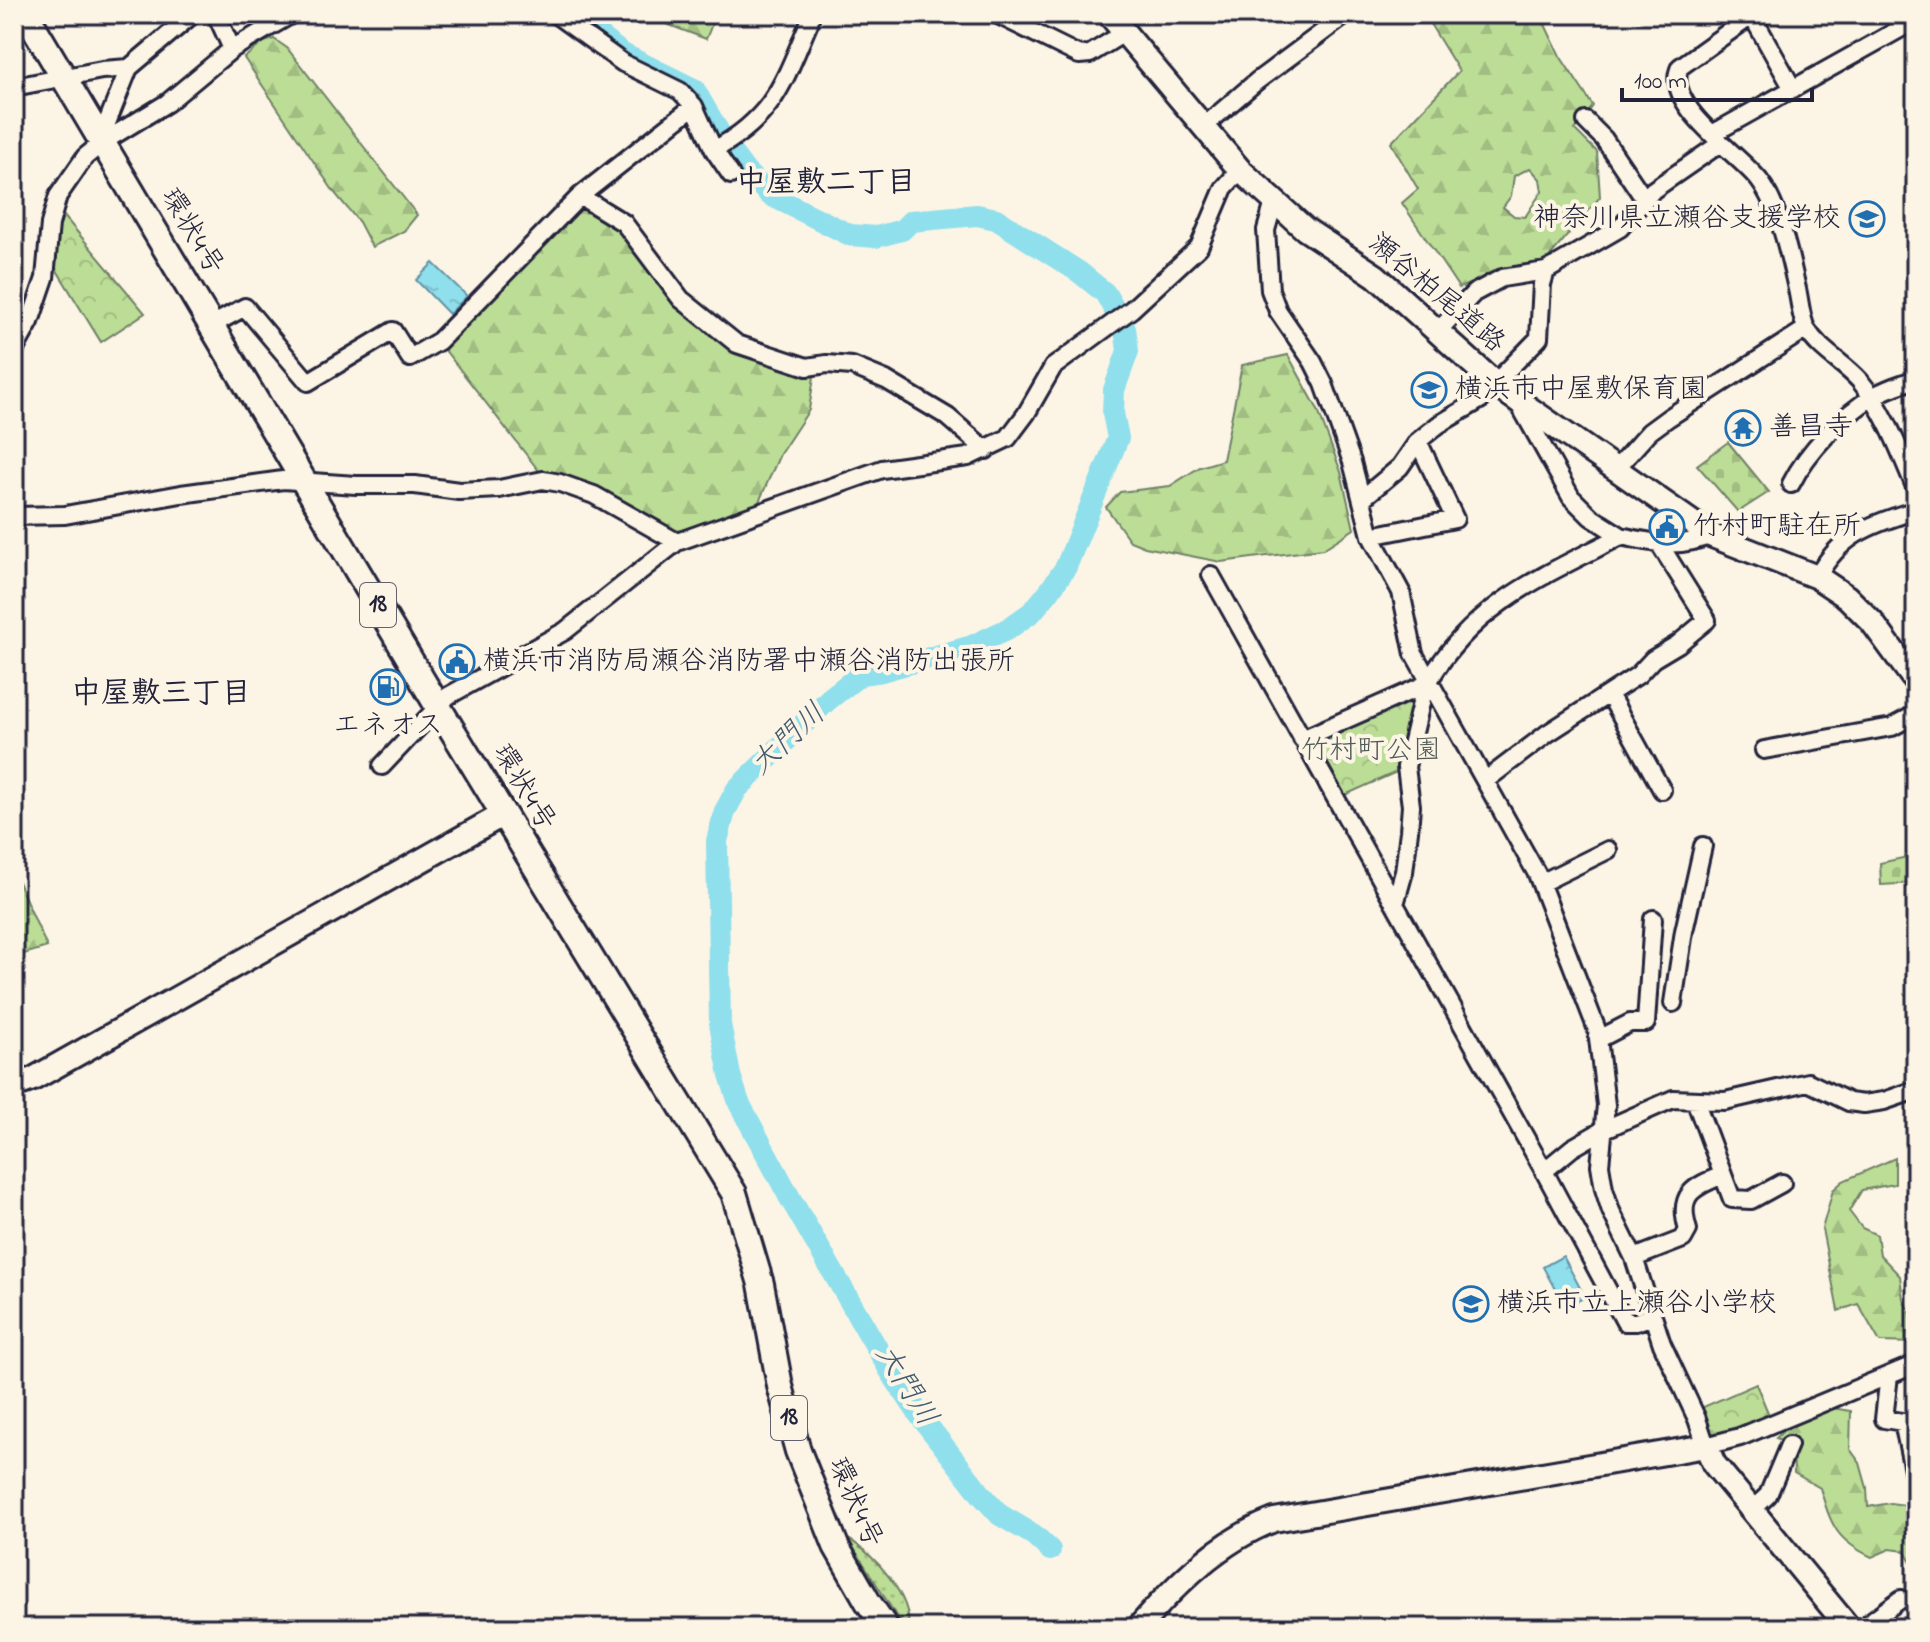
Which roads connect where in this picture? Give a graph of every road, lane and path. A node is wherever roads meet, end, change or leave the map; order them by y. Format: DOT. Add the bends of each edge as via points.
graph roads {
  1 [pos="26,14"];
  2 [pos="193,14"];
  3 [pos="216,14"];
  4 [pos="292,14"];
  5 [pos="555,14"];
  6 [pos="811,14"];
  7 [pos="996,14"];
  8 [pos="1109,14"];
  9 [pos="1347,14"];
  10 [pos="1751,15"];
  11 [pos="1915,22"];
  12 [pos="1124,33"];
  13 [pos="232,49"];
  14 [pos="129,68"];
  15 [pos="64,78"];
  16 [pos="14,87"];
  17 [pos="1793,89"];
  18 [pos="694,106"];
  19 [pos="1586,121"];
  20 [pos="1202,128"];
  21 [pos="1716,139"];
  22 [pos="103,142"];
  23 [pos="722,146"];
  24 [pos="1240,170"];
  25 [pos="731,175"];
  26 [pos="580,196"];
  27 [pos="1645,200"];
  28 [pos="1274,202"];
  29 [pos="1546,271"];
  30 [pos="212,325"];
  31 [pos="1806,329"];
  32 [pos="1439,330"];
  33 [pos="14,351"];
  34 [pos="1916,379"];
  35 [pos="1503,390"];
  36 [pos="1872,397"];
  37 [pos="1418,441"];
  38 [pos="986,450"];
  39 [pos="1615,470"];
  40 [pos="305,482"];
  41 [pos="1791,484"];
  42 [pos="1916,489"];
  43 [pos="1363,498"];
  44 [pos="1916,507"];
  45 [pos="14,516"];
  46 [pos="1710,535"];
  47 [pos="1371,536"];
  48 [pos="1621,536"];
  49 [pos="677,542"];
  50 [pos="1660,545"];
  51 [pos="1211,575"];
  52 [pos="1817,577"];
  53 [pos="1429,681"];
  54 [pos="1916,682"];
  55 [pos="1609,694"];
  56 [pos="437,705"];
  57 [pos="1916,714"];
  58 [pos="1302,739"];
  59 [pos="1764,750"];
  60 [pos="382,766"];
  61 [pos="1486,780"];
  62 [pos="1662,790"];
  63 [pos="504,814"];
  64 [pos="1703,846"];
  65 [pos="1608,850"];
  66 [pos="1541,883"];
  67 [pos="1395,904"];
  68 [pos="1653,919"];
  69 [pos="1673,1003"];
  70 [pos="1599,1039"];
  71 [pos="14,1086"];
  72 [pos="1916,1090"];
  73 [pos="1695,1100"];
  74 [pos="1603,1130"];
  75 [pos="1544,1171"];
  76 [pos="1723,1175"];
  77 [pos="1782,1185"];
  78 [pos="1634,1258"];
  79 [pos="1652,1316"];
  80 [pos="1916,1364"];
  81 [pos="1889,1375"];
  82 [pos="1789,1445"];
  83 [pos="1706,1446"];
  84 [pos="1916,1484"];
  85 [pos="1751,1511"];
  86 [pos="1901,1599"];
  87 [pos="886,1628"];
  88 [pos="1138,1628"];
  89 [pos="1849,1628"];
  90 [pos="1862,1628"];
  1 -- 15 [label="main road, 環状4号 / 18"];
  2 -- 14 [label="street"];
  3 -- 13 [label="street"];
  4 -- 13 [label="street"];
  5 -- 18 [label="street" via="630,68 680,91"];
  6 -- 23 [label="street" via="775,100"];
  7 -- 12 [label="street" via="1079,55"];
  8 -- 12 [label="street, 瀬谷柏尾道路"];
  9 -- 20 [label="street"];
  10 -- 17 [label="street"];
  10 -- 21 [label="street" via="1676,75 1680,95"];
  11 -- 17 [label="street"];
  12 -- 20 [label="street, 瀬谷柏尾道路"];
  13 -- 22 [label="street" via="167,103"];
  14 -- 15 [label="street"];
  14 -- 22 [label="street"];
  15 -- 16 [label="street"];
  15 -- 22 [label="main road, 環状4号 / 18"];
  17 -- 21 [label="street"];
  18 -- 23 [label="street"];
  18 -- 26 [label="street"];
  19 -- 27 [label="street"];
  20 -- 24 [label="street, 瀬谷柏尾道路"];
  21 -- 27 [label="street"];
  21 -- 31 [label="street" via="1767,191"];
  22 -- 30 [label="main road, 環状4号 / 18"];
  22 -- 33 [label="street" via="85,157 58,196 45,278"];
  23 -- 25 [label="street"];
  24 -- 28 [label="street, 瀬谷柏尾道路"];
  24 -- 38 [label="street" via="1224,188 1199,247 1175,272 1053,367 1008,438"];
  26 -- 30 [label="street" via="439,341 410,358 393,331 308,382 245,307"];
  26 -- 38 [label="street" via="624,223 681,299 737,344 807,367 852,366 886,380 948,417"];
  27 -- 29 [label="street" via="1620,228"];
  28 -- 32 [label="street, 瀬谷柏尾道路" via="1376,276"];
  28 -- 43 [label="street" via="1266,230 1270,290 1324,384"];
  29 -- 32 [label="street" via="1502,278 1474,293"];
  29 -- 35 [label="street" via="1539,338"];
  30 -- 40 [label="main road, 環状4号 / 18"];
  31 -- 36 [label="street"];
  31 -- 39 [label="street" via="1649,432"];
  32 -- 35 [label="street, 瀬谷柏尾道路"];
  34 -- 36 [label="street"];
  35 -- 37 [label="street"];
  35 -- 39 [label="street, 瀬谷柏尾道路"];
  35 -- 48 [label="street" via="1571,497"];
  36 -- 41 [label="street" via="1813,451"];
  36 -- 42 [label="street"];
  37 -- 43 [label="street" via="1400,467"];
  37 -- 47 [label="street" via="1455,519"];
  38 -- 49 [label="street" via="882,469"];
  39 -- 46 [label="street, 瀬谷柏尾道路"];
  40 -- 45 [label="street" via="283,480 181,494 65,515"];
  40 -- 49 [label="street" via="459,491 543,480 606,501"];
  40 -- 56 [label="main road, 環状4号 / 18"];
  43 -- 47 [label="street"];
  44 -- 52 [label="street" via="1852,535"];
  46 -- 50 [label="street"];
  46 -- 52 [label="street, 瀬谷柏尾道路"];
  47 -- 53 [label="street" via="1401,592 1414,654"];
  48 -- 50 [label="street"];
  48 -- 53 [label="street" via="1489,610"];
  49 -- 56 [label="street" via="565,631"];
  50 -- 55 [label="street" via="1707,620"];
  51 -- 58 [label="street"];
  52 -- 54 [label="street, 瀬谷柏尾道路" via="1872,622"];
  53 -- 58 [label="street"];
  53 -- 61 [label="street"];
  53 -- 67 [label="street" via="1406,767 1410,821"];
  55 -- 61 [label="street"];
  55 -- 62 [label="street"];
  56 -- 60 [label="street"];
  56 -- 63 [label="main road, 環状4号 / 18"];
  57 -- 59 [label="street" via="1892,727"];
  58 -- 67 [label="street"];
  61 -- 66 [label="street"];
  63 -- 71 [label="street"];
  63 -- 87 [label="main road, 環状4号 / 18" via="734,1193 759,1273 798,1451 836,1546"];
  64 -- 69 [label="street"];
  65 -- 66 [label="street"];
  66 -- 70 [label="street"];
  67 -- 75 [label="street"];
  68 -- 70 [label="street" via="1646,1023 1630,1023"];
  70 -- 74 [label="street" via="1606,1105"];
  72 -- 73 [label="street" via="1864,1104 1808,1082 1725,1101"];
  73 -- 74 [label="street" via="1673,1099"];
  73 -- 76 [label="street"];
  74 -- 75 [label="street"];
  74 -- 78 [label="street" via="1604,1189"];
  75 -- 79 [label="street" via="1625,1322"];
  76 -- 77 [label="street" via="1737,1200 1751,1200"];
  76 -- 78 [label="street" via="1690,1193 1684,1203 1688,1230 1683,1239"];
  78 -- 79 [label="street"];
  79 -- 83 [label="street"];
  80 -- 81 [label="street"];
  81 -- 83 [label="street"];
  81 -- 84 [label="street" via="1884,1419 1903,1422"];
  82 -- 85 [label="street" via="1768,1495"];
  83 -- 85 [label="street"];
  83 -- 88 [label="street" via="1274,1520 1187,1575"];
  85 -- 89 [label="street"];
  86 -- 90 [label="street"];
}
